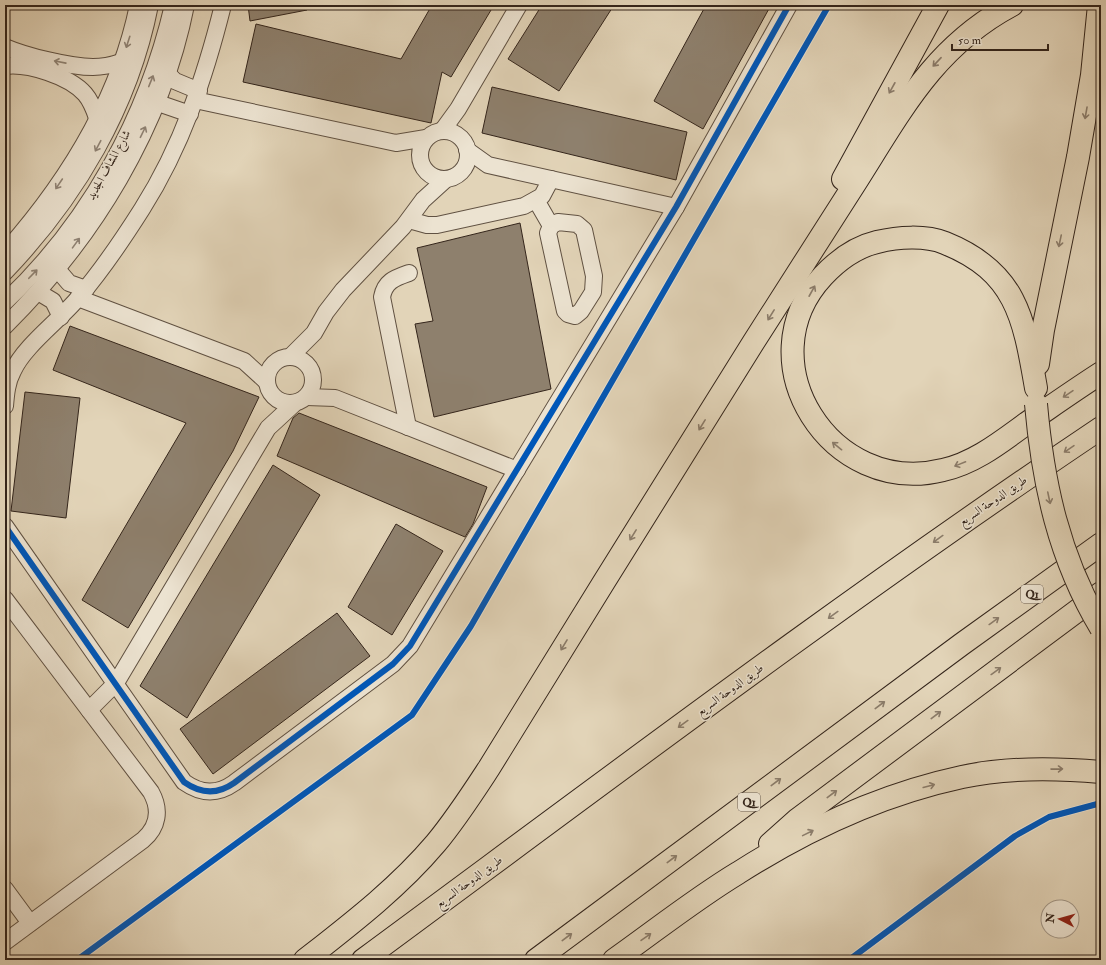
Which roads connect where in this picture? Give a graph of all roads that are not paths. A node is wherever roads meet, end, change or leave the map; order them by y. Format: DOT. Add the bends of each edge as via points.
graph roads {
  1 [pos="138,5"];
  2 [pos="150,5"];
  3 [pos="173,5"];
  4 [pos="186,5"];
  5 [pos="223,5"];
  6 [pos="519,5"];
  7 [pos="789,5"];
  8 [pos="938,5"];
  9 [pos="1012,5"];
  10 [pos="1099,5"];
  11 [pos="5,47"];
  12 [pos="121,62"];
  13 [pos="5,66"];
  14 [pos="168,74"];
  15 [pos="158,102"];
  16 [pos="195,102"];
  17 [pos="458,109"];
  18 [pos="97,118"];
  19 [pos="442,131"];
  20 [pos="458,136"];
  21 [pos="426,138"];
  22 [pos="396,142"];
  23 [pos="468,150"];
  24 [pos="488,165"];
  25 [pos="424,168"];
  26 [pos="462,171"];
  27 [pos="552,179"];
  28 [pos="445,180"];
  29 [pos="423,200"];
  30 [pos="536,200"];
  31 [pos="676,207"];
  32 [pos="409,220"];
  33 [pos="551,226"];
  34 [pos="5,252"];
  35 [pos="57,269"];
  36 [pos="5,272"];
  37 [pos="409,273"];
  38 [pos="792,282"];
  39 [pos="38,292"];
  40 [pos="82,293"];
  41 [pos="5,302"];
  42 [pos="62,317"];
  43 [pos="5,326"];
  44 [pos="314,333"];
  45 [pos="283,359"];
  46 [pos="244,361"];
  47 [pos="312,372"];
  48 [pos="1101,372"];
  49 [pos="269,388"];
  50 [pos="1036,396"];
  51 [pos="335,398"];
  52 [pos="300,400"];
  53 [pos="5,406"];
  54 [pos="408,427"];
  55 [pos="268,428"];
  56 [pos="1101,428"];
  57 [pos="517,470"];
  58 [pos="5,526"];
  59 [pos="1101,544"];
  60 [pos="1101,593"];
  61 [pos="7,605"];
  62 [pos="1101,628"];
  63 [pos="116,683"];
  64 [pos="89,710"];
  65 [pos="1101,772"];
  66 [pos="738,873"];
  67 [pos="5,889"];
  68 [pos="30,923"];
  69 [pos="5,942"];
  70 [pos="305,960"];
  71 [pos="363,960"];
  72 [pos="536,960"];
  73 [pos="614,960"];
  1 -- 12 [label="street, one-way"];
  2 -- 36 [label="street, شارع المشاف الجديد, one-way" via="126,88 95,152 65,202"];
  41 -- 3 [label="street, شارع المشاف الجديد, one-way" via="58,244 107,173 128,134 156,68"];
  4 -- 14 [label="street"];
  5 -- 16 [label="street" via="213,47"];
  6 -- 17 [label="street"];
  7 -- 31 [label="street"];
  8 -- 38 [label="highway, one-way" via="857,152"];
  9 -- 38 [label="highway, one-way" via="972,30 948,50 930,70"];
  10 -- 50 [label="highway, one-way" via="1091,82 1043,330"];
  12 -- 11 [label="street, one-way" via="92,67 24,54"];
  12 -- 18 [label="street"];
  13 -- 18 [label="street" via="30,67 72,84 90,101"];
  14 -- 15 [label="street"];
  14 -- 16 [label="street"];
  15 -- 16 [label="street"];
  35 -- 15 [label="street, one-way" via="112,190"];
  16 -- 22 [label="street"];
  16 -- 40 [label="street" via="152,193"];
  17 -- 19 [label="street"];
  17 -- 20 [label="street"];
  18 -- 34 [label="street, one-way" via="57,187 38,214"];
  19 -- 20 [label="street"];
  19 -- 21 [label="street"];
  20 -- 23 [label="street"];
  21 -- 22 [label="street"];
  21 -- 25 [label="street" via="420,150"];
  22 -- 25 [label="street"];
  23 -- 24 [label="street"];
  23 -- 26 [label="street" via="467,161"];
  24 -- 26 [label="street"];
  24 -- 27 [label="street"];
  25 -- 28 [label="street" via="439,180"];
  25 -- 29 [label="street"];
  26 -- 28 [label="street"];
  27 -- 30 [label="street" via="546,192"];
  27 -- 31 [label="street"];
  28 -- 29 [label="street"];
  29 -- 32 [label="street"];
  30 -- 32 [label="street" via="524,206 446,224 427,225"];
  30 -- 33 [label="street"];
  31 -- 57 [label="street"];
  32 -- 44 [label="street" via="343,290"];
  33 -- 33 [label="street" via="548,234 565,311 575,316 581,311 595,287 585,233 577,224 558,222"];
  35 -- 39 [label="street"];
  35 -- 40 [label="street"];
  37 -- 54 [label="street" via="389,282 382,297"];
  38 -- 70 [label="highway, one-way" via="464,806 436,843 405,876 361,917"];
  39 -- 42 [label="street" via="53,301"];
  39 -- 43 [label="street"];
  40 -- 42 [label="street"];
  40 -- 46 [label="street"];
  42 -- 53 [label="street" via="18,362 8,383"];
  44 -- 45 [label="street"];
  44 -- 47 [label="street"];
  45 -- 46 [label="street"];
  45 -- 47 [label="street" via="300,359"];
  45 -- 49 [label="street" via="269,371"];
  46 -- 49 [label="street"];
  47 -- 51 [label="street"];
  47 -- 52 [label="street" via="313,387"];
  48 -- 50 [label="highway, one-way" via="976,457 944,470 924,473 897,472 873,466 850,456 828,439 814,421 802,400 795,375 793,345 800,313 814,286 835,263 865,245 913,237 942,242 981,263 999,279 1014,299 1024,324"];
  49 -- 52 [label="street" via="278,401"];
  49 -- 55 [label="street"];
  50 -- 62 [label="highway, one-way, bridge" via="1040,454 1055,519 1077,582"];
  51 -- 52 [label="street"];
  51 -- 54 [label="street"];
  52 -- 55 [label="street"];
  54 -- 57 [label="street"];
  55 -- 63 [label="street"];
  56 -- 71 [label="highway, طريق الدوحة السريع, one-way" via="975,512"];
  57 -- 63 [label="street" via="420,631 402,655 225,789 204,792 184,782"];
  58 -- 63 [label="street"];
  72 -- 59 [label="highway, Q1, one-way"];
  66 -- 60 [label="highway, one-way" via="798,819"];
  61 -- 64 [label="street"];
  63 -- 64 [label="street"];
  64 -- 68 [label="street" via="151,792 157,806 156,822 143,840"];
  66 -- 65 [label="highway, one-way" via="842,817 908,792 963,777 1012,771 1063,769"];
  73 -- 66 [label="highway, one-way"];
  67 -- 68 [label="street"];
  68 -- 69 [label="street"];
}
